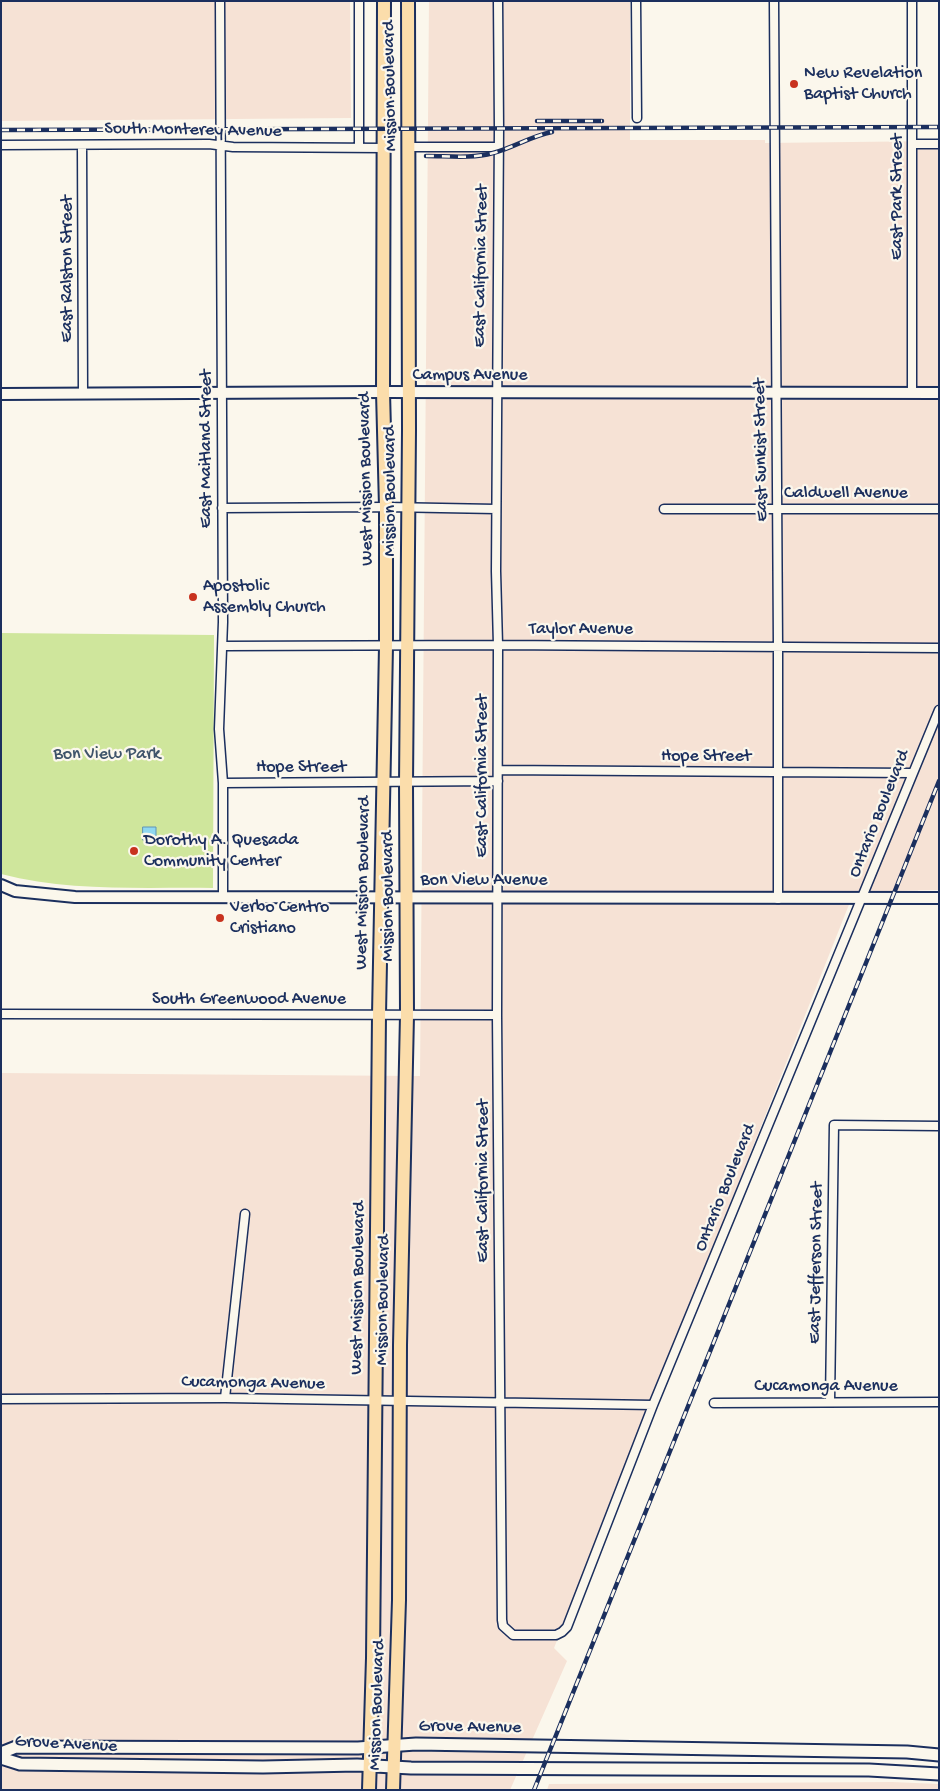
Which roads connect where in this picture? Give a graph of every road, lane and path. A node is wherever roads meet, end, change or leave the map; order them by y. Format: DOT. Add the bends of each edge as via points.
graph roads {
  1 [pos="220,1"];
  2 [pos="359,1"];
  3 [pos="384,1"];
  4 [pos="408,1"];
  5 [pos="498,1"];
  6 [pos="636,1"];
  7 [pos="774,1"];
  8 [pos="912,1"];
  9 [pos="637,118"];
  10 [pos="913,144"];
  11 [pos="939,144"];
  12 [pos="1,145"];
  13 [pos="82,145"];
  14 [pos="221,146"];
  15 [pos="499,146"];
  16 [pos="409,147"];
  17 [pos="359,148"];
  18 [pos="384,148"];
  19 [pos="383,392"];
  20 [pos="409,392"];
  21 [pos="496,392"];
  22 [pos="83,393"];
  23 [pos="222,393"];
  24 [pos="912,393"];
  25 [pos="939,393"];
  26 [pos="1,394"];
  27 [pos="776,394"];
  28 [pos="386,507"];
  29 [pos="409,507"];
  30 [pos="222,508"];
  31 [pos="777,508"];
  32 [pos="664,509"];
  33 [pos="939,509"];
  34 [pos="496,510"];
  35 [pos="498,645"];
  36 [pos="223,646"];
  37 [pos="386,646"];
  38 [pos="408,646"];
  39 [pos="778,646"];
  40 [pos="939,648"];
  41 [pos="939,710"];
  42 [pos="499,770"];
  43 [pos="777,772"];
  44 [pos="912,773"];
  45 [pos="498,781"];
  46 [pos="223,782"];
  47 [pos="384,783"];
  48 [pos="406,783"];
  49 [pos="1,885"];
  50 [pos="223,897"];
  51 [pos="381,897"];
  52 [pos="407,897"];
  53 [pos="497,897"];
  54 [pos="862,898"];
  55 [pos="939,898"];
  56 [pos="778,899"];
  57 [pos="1,1014"];
  58 [pos="379,1015"];
  59 [pos="407,1015"];
  60 [pos="497,1015"];
  61 [pos="939,1126"];
  62 [pos="245,1214"];
  63 [pos="225,1398"];
  64 [pos="1,1399"];
  65 [pos="376,1401"];
  66 [pos="400,1402"];
  67 [pos="830,1402"];
  68 [pos="939,1402"];
  69 [pos="500,1403"];
  70 [pos="714,1403"];
  71 [pos="653,1405"];
  72 [pos="513,1635"];
  73 [pos="395,1746"];
  74 [pos="371,1747"];
  75 [pos="1,1753"];
  76 [pos="939,1755"];
  77 [pos="1,1758"];
  78 [pos="370,1766"];
  79 [pos="394,1767"];
  80 [pos="939,1774"];
  81 [pos="369,1790"];
  82 [pos="393,1790"];
  1 -- 14 [label="street, East Maitland Street"];
  2 -- 17 [label="street"];
  3 -- 18 [label="main road, West Mission Boulevard"];
  4 -- 16 [label="main road, Mission Boulevard"];
  5 -- 15 [label="street, East California Street"];
  6 -- 9 [label="street"];
  7 -- 27 [label="street, East Sunkist Street"];
  8 -- 10 [label="street, East Park Street"];
  10 -- 11 [label="street"];
  10 -- 24 [label="street, East Park Street"];
  12 -- 13 [label="street, South Monterey Avenue"];
  13 -- 14 [label="street, South Monterey Avenue"];
  13 -- 22 [label="street, East Ralston Street"];
  14 -- 17 [label="street, South Monterey Avenue"];
  14 -- 23 [label="street, East Maitland Street"];
  15 -- 16 [label="street"];
  15 -- 21 [label="street, East California Street"];
  16 -- 20 [label="main road, Mission Boulevard"];
  17 -- 18 [label="street, South Monterey Avenue"];
  18 -- 19 [label="main road, West Mission Boulevard"];
  19 -- 20 [label="street, Campus Avenue"];
  19 -- 23 [label="street, Campus Avenue"];
  19 -- 28 [label="main road, West Mission Boulevard"];
  20 -- 21 [label="street, Campus Avenue"];
  20 -- 29 [label="main road, Mission Boulevard"];
  21 -- 27 [label="street, Campus Avenue"];
  21 -- 34 [label="street, East California Street"];
  22 -- 23 [label="street, Campus Avenue"];
  22 -- 26 [label="street, Campus Avenue"];
  23 -- 30 [label="street, East Maitland Street"];
  24 -- 25 [label="street, Campus Avenue"];
  24 -- 27 [label="street, Campus Avenue"];
  27 -- 31 [label="street, East Sunkist Street"];
  28 -- 29 [label="street"];
  28 -- 30 [label="street"];
  28 -- 37 [label="main road, West Mission Boulevard"];
  29 -- 34 [label="street"];
  29 -- 38 [label="main road, Mission Boulevard"];
  30 -- 36 [label="street, East Maitland Street"];
  31 -- 32 [label="street, Caldwell Avenue"];
  31 -- 33 [label="street, Caldwell Avenue"];
  31 -- 39 [label="street, East Sunkist Street"];
  34 -- 35 [label="street, East California Street"];
  35 -- 38 [label="street, Taylor Avenue"];
  35 -- 39 [label="street, Taylor Avenue"];
  35 -- 42 [label="street, East California Street"];
  36 -- 37 [label="street, Taylor Avenue"];
  36 -- 46 [label="street, East Maitland Street" via="219,690"];
  37 -- 38 [label="street, Taylor Avenue"];
  37 -- 47 [label="main road, West Mission Boulevard"];
  38 -- 48 [label="main road, Mission Boulevard"];
  39 -- 40 [label="street, Taylor Avenue"];
  39 -- 43 [label="street, East Sunkist Street"];
  41 -- 44 [label="street, Ontario Boulevard"];
  42 -- 43 [label="street, Hope Street"];
  42 -- 45 [label="street, East California Street"];
  43 -- 44 [label="street, Hope Street"];
  43 -- 56 [label="street, East Sunkist Street"];
  44 -- 54 [label="street, Ontario Boulevard"];
  45 -- 48 [label="street, Hope Street"];
  45 -- 53 [label="street, East California Street"];
  46 -- 47 [label="street, Hope Street"];
  46 -- 50 [label="street, East Maitland Street"];
  47 -- 48 [label="street, Hope Street"];
  47 -- 51 [label="main road, West Mission Boulevard"];
  48 -- 52 [label="main road, Mission Boulevard"];
  49 -- 50 [label="street, Bon View Avenue" via="15,891 75,897"];
  50 -- 51 [label="street, Bon View Avenue"];
  51 -- 52 [label="street, Bon View Avenue"];
  51 -- 58 [label="main road, West Mission Boulevard"];
  52 -- 53 [label="street, Bon View Avenue"];
  52 -- 59 [label="main road, Mission Boulevard"];
  53 -- 56 [label="street, Bon View Avenue"];
  53 -- 60 [label="street, East California Street"];
  54 -- 55 [label="street, Bon View Avenue"];
  54 -- 56 [label="street, Bon View Avenue"];
  54 -- 71 [label="street, Ontario Boulevard"];
  57 -- 58 [label="street, South Greenwood Avenue"];
  58 -- 59 [label="street, South Greenwood Avenue"];
  58 -- 65 [label="main road, West Mission Boulevard"];
  59 -- 60 [label="street, South Greenwood Avenue"];
  59 -- 66 [label="main road, Mission Boulevard"];
  60 -- 69 [label="street, East California Street"];
  61 -- 67 [label="street, East Jefferson Street" via="834,1125"];
  62 -- 63 [label="street"];
  63 -- 64 [label="street, Cucamonga Avenue"];
  63 -- 65 [label="street, Cucamonga Avenue"];
  65 -- 66 [label="street, Cucamonga Avenue"];
  65 -- 74 [label="main road, West Mission Boulevard"];
  66 -- 69 [label="street, Cucamonga Avenue"];
  66 -- 73 [label="main road, Mission Boulevard"];
  67 -- 68 [label="street, Cucamonga Avenue"];
  67 -- 70 [label="street, Cucamonga Avenue"];
  69 -- 71 [label="street, Cucamonga Avenue"];
  69 -- 72 [label="street, East California Street" via="502,1620 503,1626"];
  71 -- 72 [label="street, Ontario Boulevard" via="567,1627 556,1635"];
  73 -- 74 [label="main road, Grove Avenue"];
  73 -- 76 [label="main road, Grove Avenue"];
  73 -- 79 [label="main road, Mission Boulevard"];
  74 -- 75 [label="main road, Grove Avenue" via="16,1747"];
  74 -- 78 [label="main road, West Mission Boulevard"];
  77 -- 78 [label="main road, Grove Avenue" via="20,1764"];
  78 -- 79 [label="main road, Grove Avenue"];
  78 -- 81 [label="main road, Mission Boulevard"];
  79 -- 80 [label="main road, Grove Avenue" via="869,1770"];
  79 -- 82 [label="main road, Mission Boulevard"];
}
